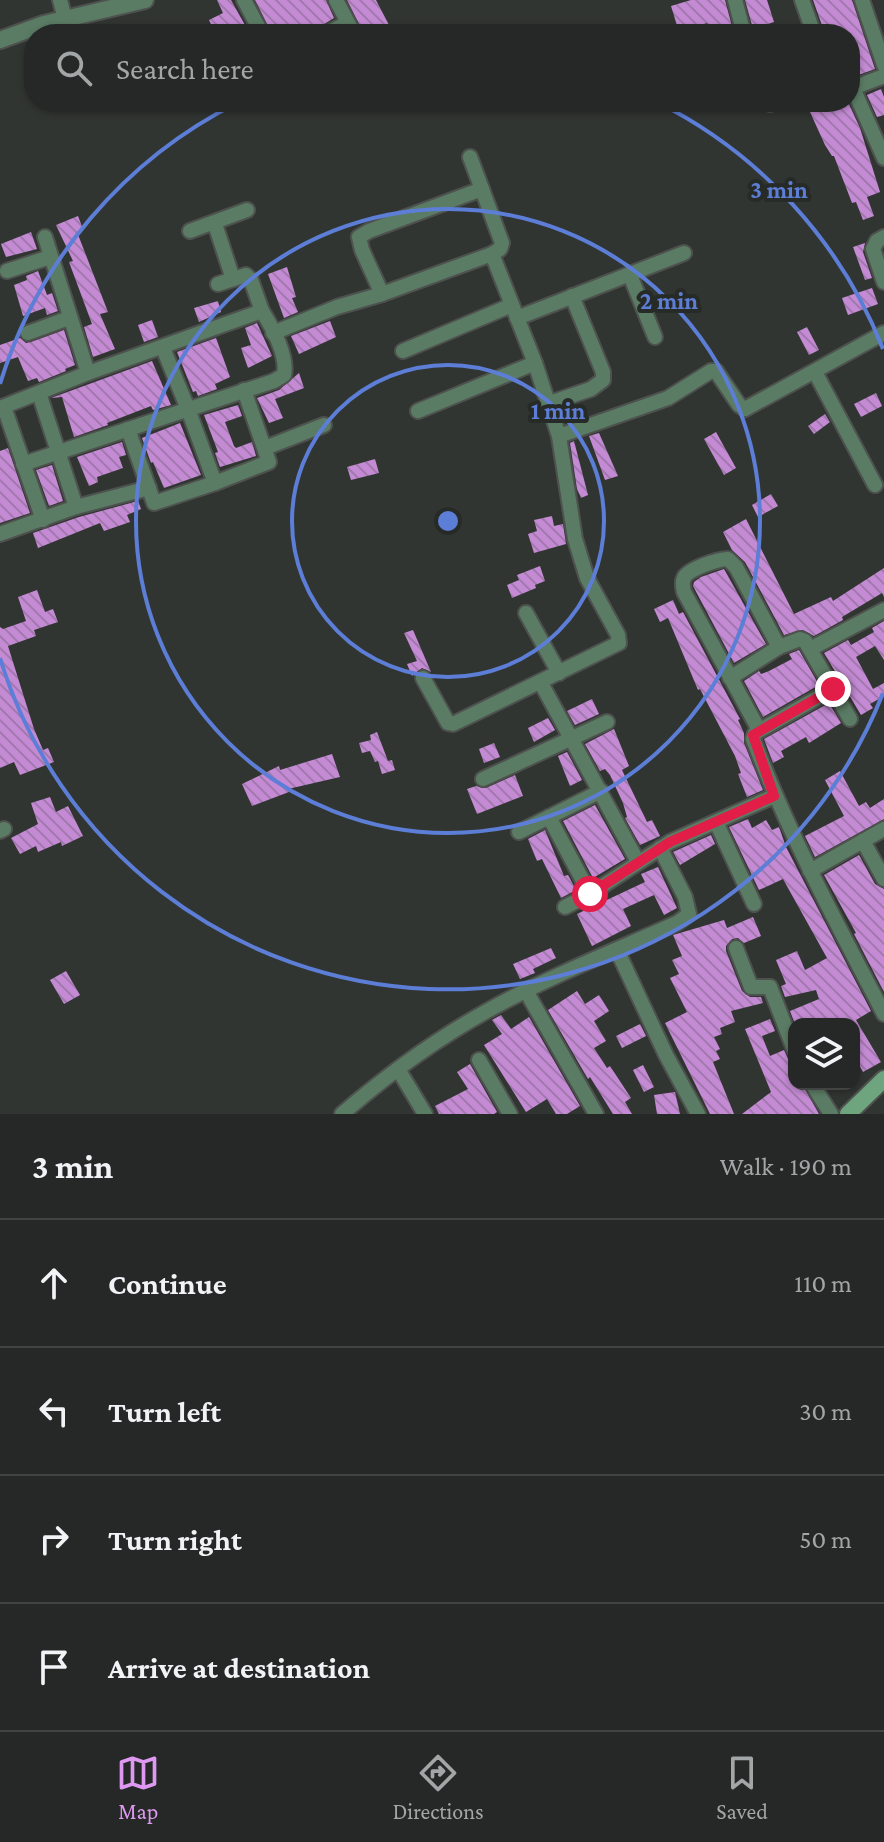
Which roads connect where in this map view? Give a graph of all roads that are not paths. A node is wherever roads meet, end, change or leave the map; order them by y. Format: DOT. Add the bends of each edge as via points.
graph roads {
  1 [pos="60,0"];
  2 [pos="144,0"];
  3 [pos="244,0"];
  4 [pos="336,0"];
  5 [pos="735,0"];
  6 [pos="802,0"];
  7 [pos="862,0"];
  8 [pos="65,19"];
  9 [pos="44,24"];
  10 [pos="257,24"];
  11 [pos="348,24"];
  12 [pos="741,24"];
  13 [pos="810,24"];
  14 [pos="24,31"];
  15 [pos="0,40"];
  16 [pos="884,65"];
  17 [pos="884,76"];
  18 [pos="860,85"];
  19 [pos="860,106"];
  20 [pos="470,157"];
  21 [pos="884,158"];
  22 [pos="482,189"];
  23 [pos="247,210"];
  24 [pos="215,224"];
  25 [pos="190,231"];
  26 [pos="45,237"];
  27 [pos="884,237"];
  28 [pos="684,253"];
  29 [pos="492,254"];
  30 [pos="50,257"];
  31 [pos="7,271"];
  32 [pos="630,275"];
  33 [pos="233,279"];
  34 [pos="884,282"];
  35 [pos="218,284"];
  36 [pos="382,294"];
  37 [pos="572,296"];
  38 [pos="262,311"];
  39 [pos="514,311"];
  40 [pos="69,318"];
  41 [pos="28,333"];
  42 [pos="273,333"];
  43 [pos="884,333"];
  44 [pos="655,337"];
  45 [pos="163,348"];
  46 [pos="403,351"];
  47 [pos="535,363"];
  48 [pos="815,372"];
  49 [pos="88,373"];
  50 [pos="244,390"];
  51 [pos="39,393"];
  52 [pos="547,404"];
  53 [pos="2,408"];
  54 [pos="188,409"];
  55 [pos="418,411"];
  56 [pos="324,425"];
  57 [pos="128,429"];
  58 [pos="559,436"];
  59 [pos="265,448"];
  60 [pos="58,451"];
  61 [pos="23,464"];
  62 [pos="215,483"];
  63 [pos="875,485"];
  64 [pos="149,488"];
  65 [pos="76,507"];
  66 [pos="43,520"];
  67 [pos="0,534"];
  68 [pos="883,612"];
  69 [pos="526,613"];
  70 [pos="779,647"];
  71 [pos="810,649"];
  72 [pos="559,673"];
  73 [pos="423,678"];
  74 [pos="730,678"];
  75 [pos="541,683"];
  76 [pos="833,689"];
  77 [pos="850,719"];
  78 [pos="607,722"];
  79 [pos="759,730"];
  80 [pos="572,739"];
  81 [pos="483,779"];
  82 [pos="601,791"];
  83 [pos="774,796"];
  84 [pos="549,817"];
  85 [pos="716,822"];
  86 [pos="884,829"];
  87 [pos="519,832"];
  88 [pos="863,841"];
  89 [pos="660,848"];
  90 [pos="638,862"];
  91 [pos="810,871"];
  92 [pos="884,879"];
  93 [pos="590,894"];
  94 [pos="754,904"];
  95 [pos="565,907"];
  96 [pos="736,948"];
  97 [pos="617,950"];
  98 [pos="526,991"];
  99 [pos="884,1014"];
  100 [pos="788,1034"];
  101 [pos="479,1060"];
  102 [pos="398,1069"];
  103 [pos="884,1079"];
  104 [pos="816,1090"];
  105 [pos="342,1114"];
  106 [pos="425,1114"];
  107 [pos="510,1114"];
  108 [pos="596,1114"];
  109 [pos="698,1114"];
  110 [pos="831,1114"];
  111 [pos="848,1114"];
  1 -- 8 [label="street"];
  2 -- 8 [label="street"];
  3 -- 10 [label="street"];
  4 -- 11 [label="street"];
  5 -- 12 [label="street"];
  6 -- 13 [label="street"];
  7 -- 16 [label="street"];
  8 -- 9 [label="street"];
  14 -- 15 [label="street"];
  17 -- 18 [label="street"];
  19 -- 21 [label="street"];
  20 -- 22 [label="street"];
  22 -- 29 [label="street" via="502,243"];
  22 -- 36 [label="street" via="359,237"];
  23 -- 24 [label="street"];
  24 -- 25 [label="street"];
  24 -- 33 [label="street"];
  26 -- 30 [label="street"];
  27 -- 34 [label="street" via="873,249"];
  28 -- 32 [label="street"];
  29 -- 36 [label="street"];
  29 -- 39 [label="street"];
  30 -- 31 [label="street"];
  30 -- 40 [label="street"];
  32 -- 37 [label="street"];
  32 -- 44 [label="street"];
  33 -- 35 [label="street"];
  33 -- 38 [label="street" via="249,277"];
  36 -- 42 [label="street"];
  37 -- 39 [label="street"];
  37 -- 52 [label="street" via="603,380"];
  38 -- 42 [label="street"];
  38 -- 45 [label="street"];
  39 -- 46 [label="street"];
  39 -- 47 [label="street"];
  40 -- 41 [label="street"];
  40 -- 49 [label="street"];
  42 -- 50 [label="street" via="284,375"];
  43 -- 48 [label="street"];
  45 -- 49 [label="street"];
  45 -- 54 [label="street"];
  47 -- 52 [label="street"];
  47 -- 55 [label="street"];
  48 -- 58 [label="street" via="745,409 711,371 668,398"];
  48 -- 63 [label="street"];
  49 -- 51 [label="street"];
  50 -- 54 [label="street"];
  50 -- 59 [label="street"];
  51 -- 53 [label="street"];
  51 -- 60 [label="street"];
  52 -- 58 [label="street"];
  53 -- 61 [label="street"];
  54 -- 57 [label="street"];
  54 -- 62 [label="street"];
  56 -- 59 [label="street"];
  57 -- 60 [label="street"];
  57 -- 64 [label="street"];
  58 -- 72 [label="street" via="575,539 587,578 619,643"];
  59 -- 62 [label="street" via="266,465"];
  60 -- 61 [label="street"];
  60 -- 65 [label="street"];
  61 -- 66 [label="street"];
  62 -- 64 [label="street" via="154,503"];
  64 -- 65 [label="street"];
  65 -- 66 [label="street"];
  66 -- 67 [label="street"];
  68 -- 71 [label="street"];
  69 -- 72 [label="street"];
  70 -- 71 [label="street" via="800,639"];
  70 -- 74 [label="street"];
  70 -- 74 [label="street" via="728,559 687,574 684,592"];
  71 -- 76 [label="street"];
  72 -- 75 [label="street"];
  73 -- 75 [label="street" via="442,716 453,724"];
  74 -- 79 [label="street"];
  75 -- 80 [label="street"];
  76 -- 77 [label="street"];
  76 -- 79 [label="street"];
  78 -- 80 [label="street"];
  79 -- 83 [label="street" via="753,739"];
  80 -- 81 [label="street"];
  80 -- 82 [label="street"];
  82 -- 84 [label="street"];
  82 -- 90 [label="street"];
  83 -- 85 [label="street"];
  83 -- 91 [label="street"];
  84 -- 87 [label="street"];
  84 -- 93 [label="street"];
  85 -- 89 [label="street"];
  85 -- 94 [label="street"];
  86 -- 88 [label="street"];
  88 -- 91 [label="street"];
  88 -- 92 [label="street"];
  89 -- 90 [label="street"];
  89 -- 97 [label="street" via="689,914"];
  90 -- 93 [label="street"];
  91 -- 99 [label="street"];
  93 -- 95 [label="street"];
  96 -- 100 [label="street" via="751,987 770,987"];
  97 -- 98 [label="street"];
  97 -- 109 [label="street"];
  98 -- 102 [label="street" via="437,1040"];
  98 -- 108 [label="street"];
  101 -- 107 [label="street"];
  102 -- 105 [label="street"];
  102 -- 106 [label="street"];
  103 -- 111 [label="main road"];
  104 -- 110 [label="street"];
}
